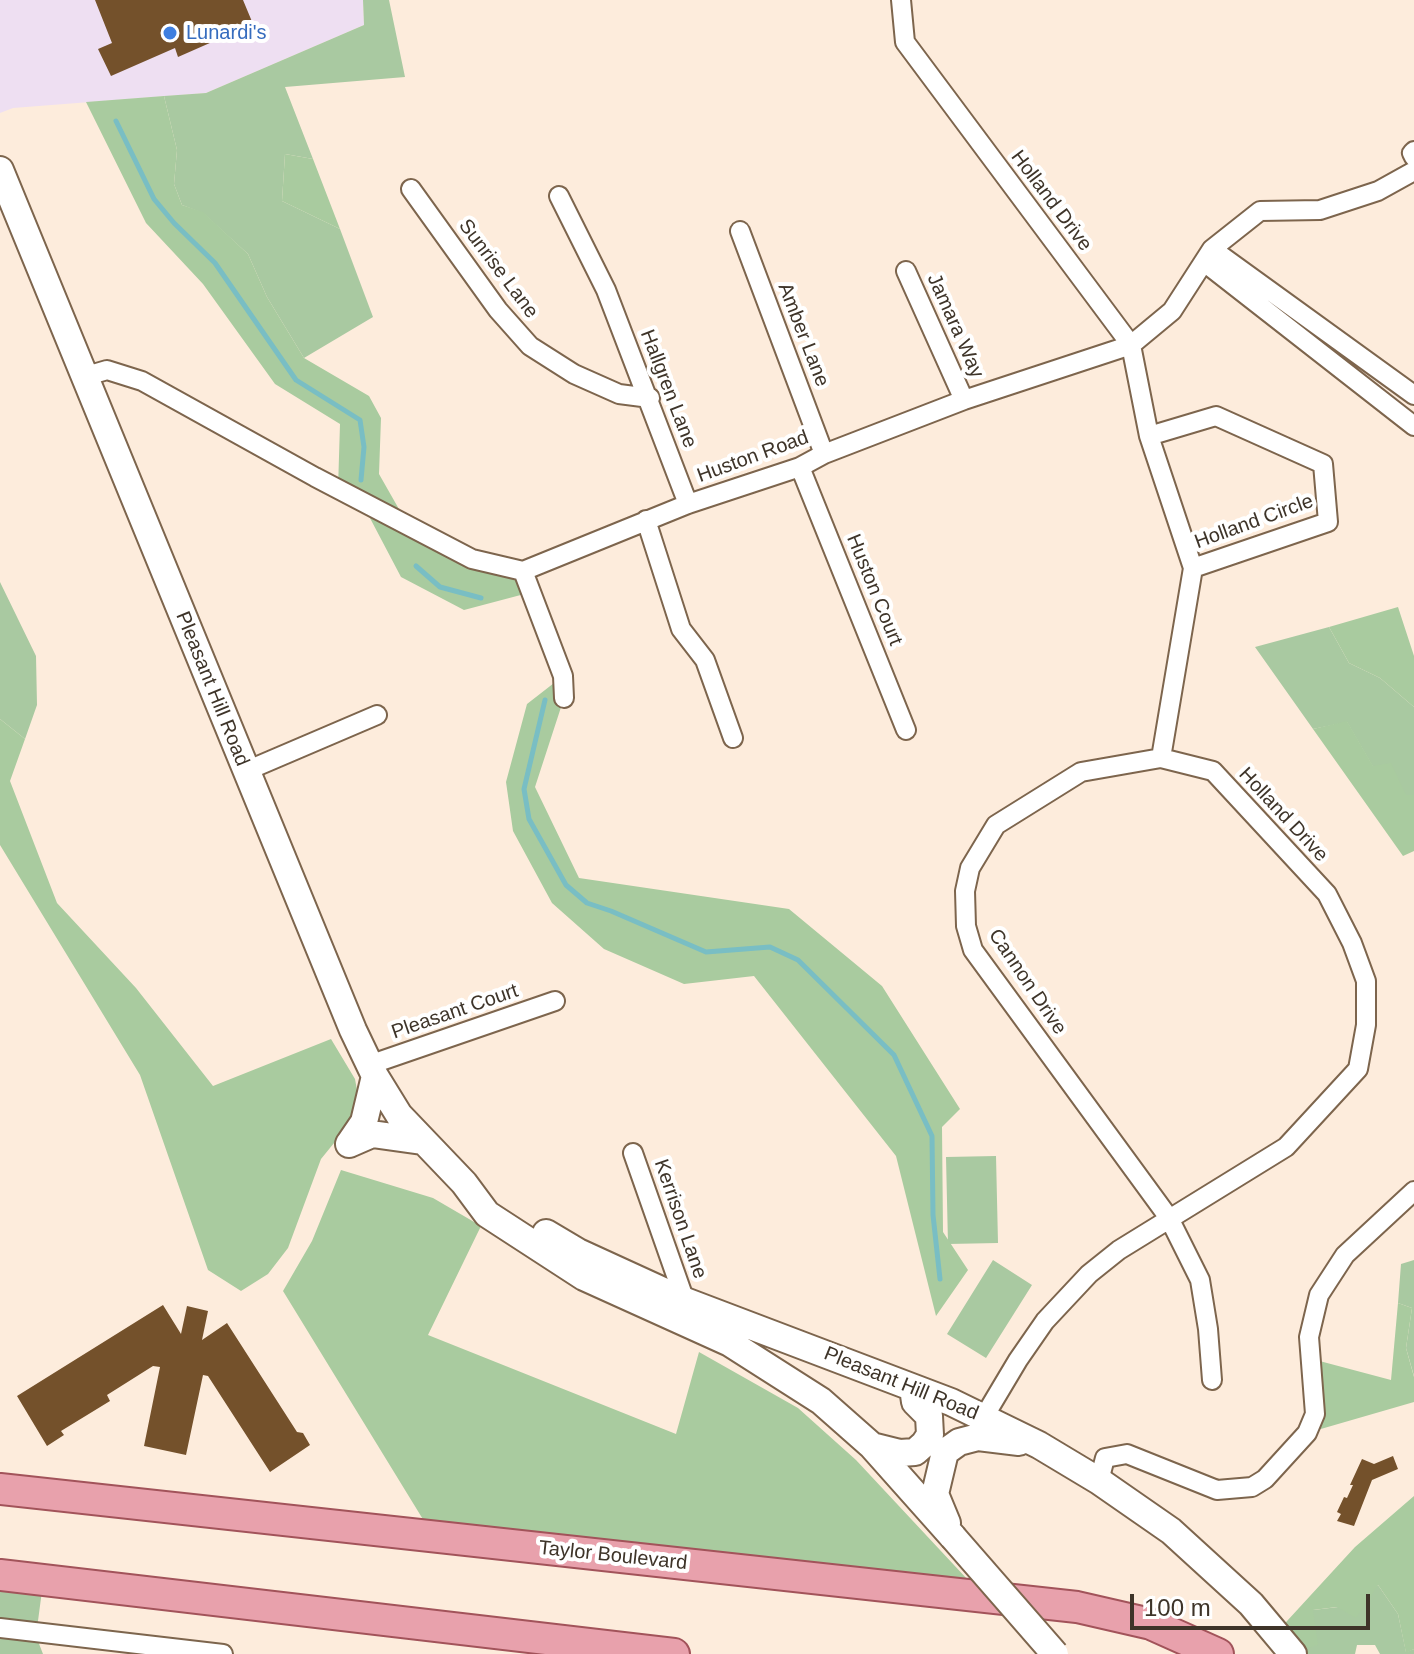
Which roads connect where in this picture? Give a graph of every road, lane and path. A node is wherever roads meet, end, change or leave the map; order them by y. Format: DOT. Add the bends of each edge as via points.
graph roads {
  1 [pos="901,0"];
  2 [pos="0,170"];
  3 [pos="1414,171"];
  4 [pos="411,189"];
  5 [pos="559,196"];
  6 [pos="740,231"];
  7 [pos="1208,256"];
  8 [pos="906,271"];
  9 [pos="1131,345"];
  10 [pos="83,377"];
  11 [pos="1414,395"];
  12 [pos="650,398"];
  13 [pos="964,400"];
  14 [pos="1414,426"];
  15 [pos="1149,436"];
  16 [pos="824,454"];
  17 [pos="800,467"];
  18 [pos="688,504"];
  19 [pos="646,520"];
  20 [pos="1193,568"];
  21 [pos="523,571"];
  22 [pos="564,698"];
  23 [pos="377,715"];
  24 [pos="906,730"];
  25 [pos="733,738"];
  26 [pos="1161,758"];
  27 [pos="246,771"];
  28 [pos="555,1001"];
  29 [pos="372,1070"];
  30 [pos="422,1141"];
  31 [pos="633,1153"];
  32 [pos="464,1183"];
  33 [pos="1414,1191"];
  34 [pos="1169,1218"];
  35 [pos="685,1301"];
  36 [pos="1212,1380"];
  37 [pos="913,1388"];
  38 [pos="984,1417"];
  39 [pos="1039,1445"];
  40 [pos="872,1446"];
  41 [pos="1099,1481"];
  42 [pos="0,1489"];
  43 [pos="953,1537"];
  44 [pos="0,1575"];
  45 [pos="0,1628"];
  46 [pos="223,1654"];
  47 [pos="674,1654"];
  48 [pos="1055,1654"];
  49 [pos="1218,1654"];
  50 [pos="1293,1654"];
  1 -- 9 [label="street, Holland Drive" via="905,42"];
  2 -- 10 [label="main road, Pleasant Hill Road"];
  3 -- 7 [label="street, Huston Road" via="1378,191 1320,210 1260,211"];
  4 -- 12 [label="street, Sunrise Lane" via="530,346 619,394"];
  5 -- 12 [label="street, Hallgren Lane" via="606,290"];
  6 -- 16 [label="street, Amber Lane"];
  7 -- 9 [label="street, Huston Road" via="1172,311"];
  7 -- 11 [label="street"];
  7 -- 14 [label="street"];
  8 -- 13 [label="street, Jamara Way"];
  9 -- 13 [label="street, Huston Road"];
  9 -- 15 [label="street, Holland Drive"];
  10 -- 21 [label="street" via="107,370 142,381 472,559"];
  10 -- 27 [label="main road, Pleasant Hill Road"];
  12 -- 18 [label="street, Hallgren Lane"];
  13 -- 16 [label="street, Huston Road"];
  15 -- 20 [label="street, Holland Drive"];
  15 -- 20 [label="street, Holland Circle" via="1216,416 1323,464 1328,522"];
  16 -- 17 [label="street, Huston Road"];
  17 -- 18 [label="street, Huston Road"];
  17 -- 24 [label="street, Huston Court"];
  18 -- 19 [label="street, Huston Road"];
  19 -- 21 [label="street, Huston Road"];
  19 -- 25 [label="street" via="681,629 705,660"];
  20 -- 26 [label="street, Holland Drive"];
  21 -- 22 [label="street" via="563,676"];
  23 -- 27 [label="street"];
  26 -- 34 [label="street, Cannon Drive" via="1081,772 996,825 970,868 965,891 973,950"];
  26 -- 34 [label="street, Holland Drive" via="1213,771 1327,894 1366,981 1358,1069 1286,1147"];
  27 -- 29 [label="main road, Pleasant Hill Road"];
  28 -- 29 [label="street, Pleasant Court"];
  29 -- 30 [label="main road, Pleasant Hill Road"];
  29 -- 30 [label="main road" via="364,1122 349,1144 372,1134"];
  30 -- 32 [label="main road, Pleasant Hill Road"];
  31 -- 35 [label="street, Kerrison Lane"];
  32 -- 35 [label="main road, Pleasant Hill Road" via="578,1252"];
  32 -- 40 [label="main road, Pleasant Hill Road" via="487,1214 572,1270 730,1343 821,1401"];
  33 -- 41 [label="street" via="1345,1255 1319,1295 1309,1337 1315,1414 1307,1433 1265,1479 1252,1487 1217,1490 1127,1454 1105,1458"];
  34 -- 36 [label="street, Cannon Drive" via="1200,1280"];
  34 -- 38 [label="street, Holland Drive" via="1089,1274 1045,1321"];
  35 -- 37 [label="main road, Pleasant Hill Road"];
  37 -- 38 [label="main road, Pleasant Hill Road"];
  37 -- 40 [label="main road" via="915,1402 929,1416 930,1435 924,1444 915,1452 900,1453"];
  38 -- 39 [label="main road, Pleasant Hill Road"];
  39 -- 41 [label="main road, Pleasant Hill Road"];
  39 -- 43 [label="main road" via="978,1437 945,1452 935,1494"];
  40 -- 43 [label="main road, Pleasant Hill Road"];
  41 -- 50 [label="main road, Pleasant Hill Road" via="1171,1531 1251,1604"];
  42 -- 49 [label="main road, Taylor Boulevard" via="1077,1607 1151,1624"];
  43 -- 48 [label="main road, Pleasant Hill Road, bridge"];
  44 -- 47 [label="main road"];
  45 -- 46 [label="street"];
}
